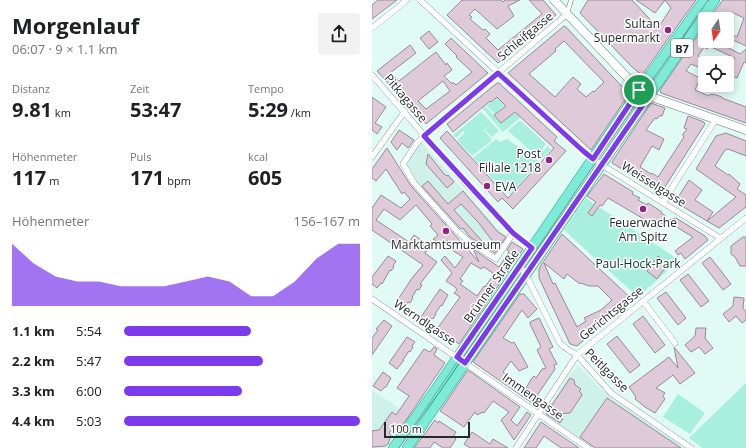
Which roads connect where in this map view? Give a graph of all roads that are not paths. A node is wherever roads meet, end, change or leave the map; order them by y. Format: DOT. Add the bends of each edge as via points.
graph roads {
  1 [pos="407,0"];
  2 [pos="420,0"];
  3 [pos="554,0"];
  4 [pos="571,0"];
  5 [pos="704,0"];
  6 [pos="715,0"];
  7 [pos="567,14"];
  8 [pos="372,28"];
  9 [pos="498,73"];
  10 [pos="372,75"];
  11 [pos="639,90"];
  12 [pos="649,96"];
  13 [pos="405,112"];
  14 [pos="716,119"];
  15 [pos="746,130"];
  16 [pos="424,136"];
  17 [pos="372,157"];
  18 [pos="593,159"];
  19 [pos="602,165"];
  20 [pos="663,202"];
  21 [pos="746,218"];
  22 [pos="513,233"];
  23 [pos="720,238"];
  24 [pos="532,248"];
  25 [pos="541,254"];
  26 [pos="520,266"];
  27 [pos="526,275"];
  28 [pos="372,299"];
  29 [pos="643,302"];
  30 [pos="675,343"];
  31 [pos="577,354"];
  32 [pos="457,357"];
  33 [pos="465,363"];
  34 [pos="539,413"];
  35 [pos="393,448"];
  36 [pos="407,448"];
  37 [pos="516,448"];
  38 [pos="588,448"];
  39 [pos="691,448"];
  1 -- 8 [label="street"];
  2 -- 9 [label="street, Weisselgasse"];
  3 -- 7 [label="main road"];
  4 -- 7 [label="street"];
  5 -- 11 [label="main road, Brünner Straße / B7"];
  6 -- 12 [label="main road, Brünner Straße / B7"];
  7 -- 9 [label="street, Schleifgasse"];
  7 -- 11 [label="main road"];
  9 -- 16 [label="street, Schleifgasse"];
  9 -- 18 [label="street, Weisselgasse"];
  10 -- 13 [label="street, Pitkagasse"];
  11 -- 12 [label="main road"];
  11 -- 18 [label="main road, Brünner Straße / B7"];
  12 -- 14 [label="main road"];
  12 -- 19 [label="main road, Brünner Straße / B7"];
  13 -- 16 [label="street, Pitkagasse"];
  13 -- 17 [label="street"];
  14 -- 15 [label="main road"];
  14 -- 20 [label="street"];
  16 -- 22 [label="street, Pitkagasse"];
  16 -- 22 [label="street, Schleifgasse" via="403,164 414,183 456,230 496,259"];
  18 -- 19 [label="street, Weisselgasse"];
  18 -- 24 [label="main road, Brünner Straße / B7"];
  19 -- 20 [label="street, Weisselgasse"];
  19 -- 25 [label="main road, Brünner Straße / B7"];
  20 -- 23 [label="street, Weisselgasse"];
  21 -- 23 [label="street, Gerichtsgasse"];
  22 -- 24 [label="street, Pitkagasse"];
  23 -- 29 [label="street, Gerichtsgasse"];
  24 -- 25 [label="street, Pitkagasse"];
  24 -- 26 [label="main road, Brünner Straße / B7"];
  25 -- 27 [label="main road, Brünner Straße / B7"];
  26 -- 27 [label="street, Peitlgasse"];
  26 -- 32 [label="main road, Brünner Straße / B7"];
  27 -- 31 [label="street, Peitlgasse" via="560,343 567,350"];
  27 -- 33 [label="main road, Brünner Straße / B7"];
  28 -- 32 [label="street, Werndlgasse"];
  29 -- 30 [label="street"];
  29 -- 31 [label="street, Gerichtsgasse"];
  31 -- 34 [label="street, Gerichtsgasse"];
  31 -- 39 [label="street, Peitlgasse" via="612,393"];
  32 -- 33 [label="street, Werndlgasse"];
  32 -- 35 [label="main road, Brünner Straße / B7"];
  33 -- 34 [label="street, Immengasse"];
  33 -- 36 [label="main road, Brünner Straße / B7"];
  34 -- 37 [label="street, Gerichtsgasse"];
  34 -- 38 [label="street, Immengasse"];
}
